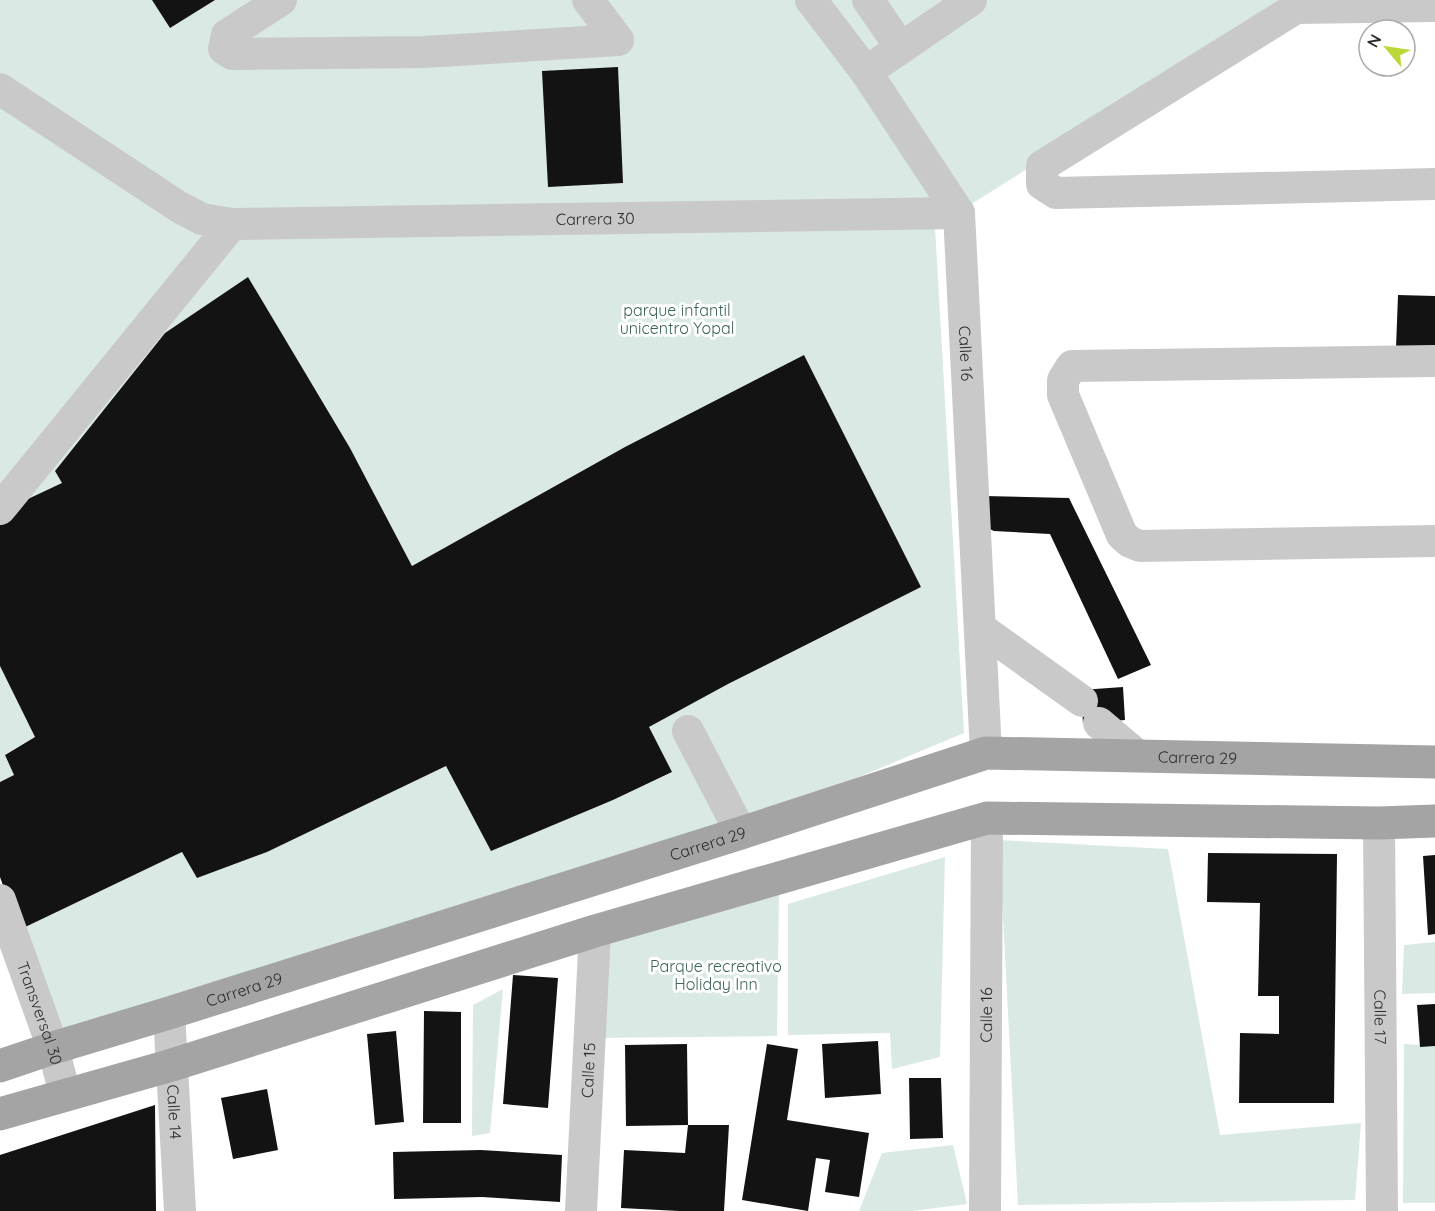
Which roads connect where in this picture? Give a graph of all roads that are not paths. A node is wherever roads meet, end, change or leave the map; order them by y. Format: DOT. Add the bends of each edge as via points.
graph roads {
  1 [pos="281,0"];
  2 [pos="588,0"];
  3 [pos="811,0"];
  4 [pos="868,0"];
  5 [pos="971,0"];
  6 [pos="1302,4"];
  7 [pos="1435,6"];
  8 [pos="901,48"];
  9 [pos="866,72"];
  10 [pos="0,89"];
  11 [pos="1435,184"];
  12 [pos="959,213"];
  13 [pos="232,224"];
  14 [pos="1435,361"];
  15 [pos="0,508"];
  16 [pos="1435,541"];
  17 [pos="980,628"];
  18 [pos="688,731"];
  19 [pos="986,753"];
  20 [pos="1138,756"];
  21 [pos="1435,762"];
  22 [pos="987,818"];
  23 [pos="1435,821"];
  24 [pos="1379,823"];
  25 [pos="741,833"];
  26 [pos="0,900"];
  27 [pos="595,931"];
  28 [pos="169,1013"];
  29 [pos="53,1048"];
  30 [pos="172,1065"];
  31 [pos="0,1066"];
  32 [pos="65,1094"];
  33 [pos="0,1113"];
  34 [pos="180,1211"];
  35 [pos="581,1211"];
  36 [pos="985,1211"];
  37 [pos="1382,1211"];
  1 -- 2 [label="street" via="227,35 224,49 232,54 424,52 618,40"];
  3 -- 9 [label="street"];
  4 -- 8 [label="street"];
  5 -- 8 [label="street"];
  6 -- 7 [label="street"];
  6 -- 11 [label="street" via="1042,166 1042,184 1056,193"];
  8 -- 9 [label="street"];
  9 -- 12 [label="street"];
  10 -- 13 [label="street, Carrera 30" via="179,207 202,219"];
  12 -- 13 [label="street, Carrera 30"];
  12 -- 17 [label="street, Calle 16"];
  13 -- 15 [label="street"];
  14 -- 16 [label="street" via="1071,366 1063,380 1063,395 1122,535 1140,546"];
  17 -- 19 [label="street, Calle 16"];
  17 -- 20 [label="street" via="1090,712"];
  18 -- 25 [label="street"];
  19 -- 20 [label="main road, Carrera 29"];
  19 -- 25 [label="main road, Carrera 29"];
  20 -- 21 [label="main road, Carrera 29"];
  22 -- 24 [label="main road"];
  22 -- 27 [label="main road"];
  22 -- 36 [label="street, Calle 16"];
  23 -- 24 [label="main road"];
  24 -- 37 [label="street, Calle 17"];
  25 -- 28 [label="main road, Carrera 29"];
  26 -- 29 [label="street, Transversal 30"];
  27 -- 30 [label="main road"];
  27 -- 35 [label="street, Calle 15"];
  28 -- 29 [label="main road, Carrera 29"];
  28 -- 30 [label="street, Calle 14"];
  29 -- 31 [label="main road, Carrera 29"];
  29 -- 32 [label="street, Transversal 30"];
  30 -- 32 [label="main road"];
  30 -- 34 [label="street, Calle 14"];
  32 -- 33 [label="main road"];
}
